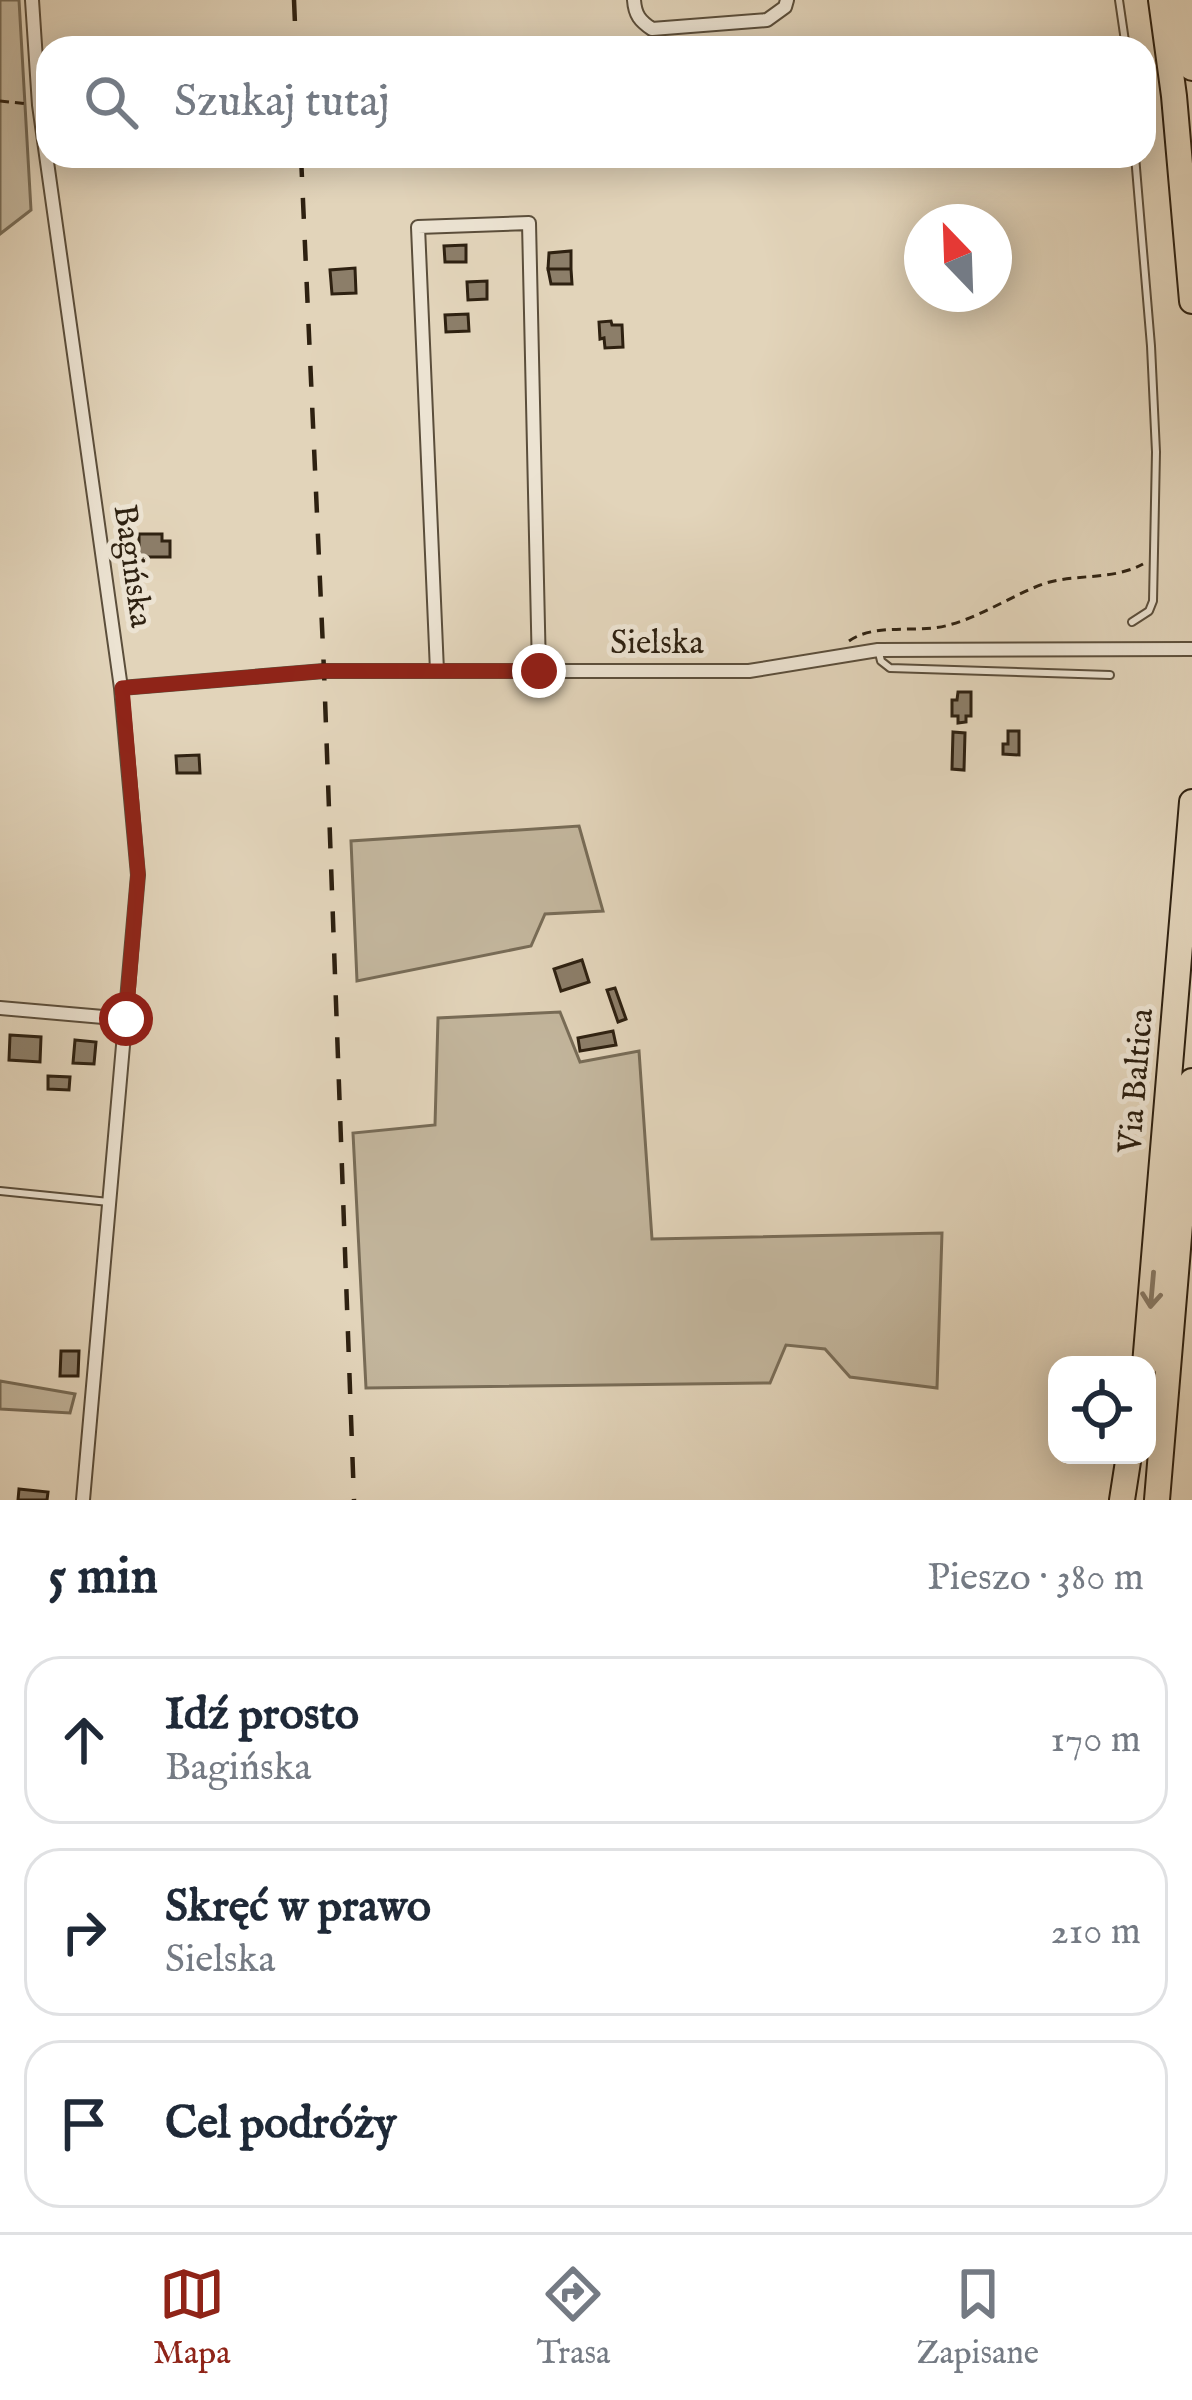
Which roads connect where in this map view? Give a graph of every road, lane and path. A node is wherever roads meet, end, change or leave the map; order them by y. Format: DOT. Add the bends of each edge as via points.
graph roads {
  1 [pos="32,0"];
  2 [pos="634,0"];
  3 [pos="788,0"];
  4 [pos="1119,0"];
  5 [pos="1161,0"];
  6 [pos="1183,0"];
  7 [pos="1124,36"];
  8 [pos="36,52"];
  9 [pos="1192,68"];
  10 [pos="0,101"];
  11 [pos="36,105"];
  12 [pos="49,168"];
  13 [pos="1136,168"];
  14 [pos="1192,301"];
  15 [pos="1155,554"];
  16 [pos="1132,622"];
  17 [pos="1192,649"];
  18 [pos="878,650"];
  19 [pos="845,654"];
  20 [pos="437,671"];
  21 [pos="539,671"];
  22 [pos="1109,675"];
  23 [pos="122,688"];
  24 [pos="1192,802"];
  25 [pos="0,1008"];
  26 [pos="126,1019"];
  27 [pos="1192,1081"];
  28 [pos="0,1191"];
  29 [pos="109,1202"];
  30 [pos="1146,1356"];
  31 [pos="1128,1464"];
  32 [pos="1137,1464"];
  33 [pos="83,1500"];
  34 [pos="1122,1500"];
  35 [pos="1135,1500"];
  36 [pos="1157,1500"];
  1 -- 8 [label="street, Bagińska"];
  2 -- 3 [label="street" via="635,13 652,29 767,20"];
  4 -- 7 [label="lane"];
  5 -- 14 [label="highway"];
  6 -- 9 [label="highway"];
  10 -- 11 [label="path"];
  12 -- 23 [label="street, Bagińska"];
  13 -- 15 [label="lane" via="1151,346"];
  15 -- 16 [label="lane" via="1154,601"];
  15 -- 19 [label="path" via="1124,572 1043,584 946,627 857,636"];
  17 -- 18 [label="street, Sielska"];
  18 -- 19 [label="street, Sielska"];
  18 -- 22 [label="lane" via="890,668"];
  19 -- 21 [label="street, Sielska" via="748,671"];
  20 -- 21 [label="street, Sielska"];
  20 -- 21 [label="street" via="418,227 529,223"];
  20 -- 23 [label="street, Sielska" via="324,671"];
  23 -- 26 [label="street, Bagińska" via="138,874"];
  24 -- 30 [label="highway, Via Baltica, one-way"];
  25 -- 26 [label="street"];
  26 -- 29 [label="street, Bagińska"];
  27 -- 36 [label="highway, Via Baltica"];
  28 -- 29 [label="lane"];
  29 -- 33 [label="street, Bagińska"];
  31 -- 34 [label="highway"];
  32 -- 35 [label="highway"];
}
